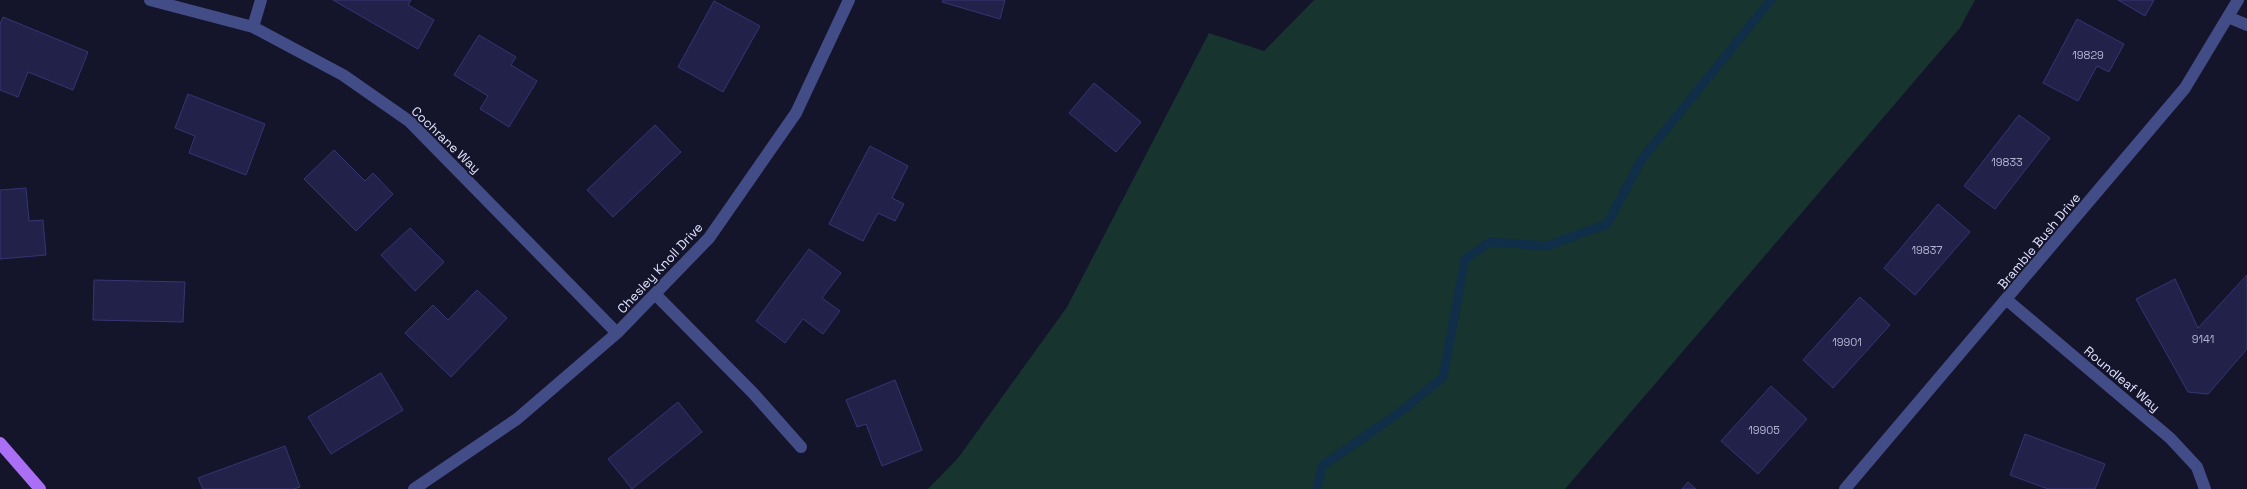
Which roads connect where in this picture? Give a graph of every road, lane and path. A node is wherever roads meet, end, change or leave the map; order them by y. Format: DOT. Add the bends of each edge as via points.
graph roads {
  1 [pos="150,0"];
  2 [pos="261,0"];
  3 [pos="849,0"];
  4 [pos="2238,0"];
  5 [pos="2228,17"];
  6 [pos="2247,26"];
  7 [pos="252,27"];
  8 [pos="655,294"];
  9 [pos="2007,300"];
  10 [pos="617,333"];
  11 [pos="0,443"];
  12 [pos="801,447"];
  13 [pos="40,489"];
  14 [pos="414,489"];
  15 [pos="1845,489"];
  16 [pos="2204,489"];
  1 -- 7 [label="street, Cochrane Way"];
  2 -- 7 [label="street"];
  3 -- 8 [label="street, Chesley Knoll Drive" via="796,113 709,238"];
  4 -- 5 [label="street, Bramble Bush Drive"];
  5 -- 6 [label="street"];
  5 -- 9 [label="street, Bramble Bush Drive" via="2185,88"];
  7 -- 10 [label="street, Cochrane Way" via="343,75 409,121"];
  8 -- 10 [label="street, Chesley Knoll Drive"];
  8 -- 12 [label="street" via="753,393"];
  9 -- 15 [label="street, Bramble Bush Drive"];
  9 -- 16 [label="street, Roundleaf Way" via="2170,438 2197,467"];
  10 -- 14 [label="street, Chesley Knoll Drive" via="517,419"];
  11 -- 13 [label="main road"];
}
